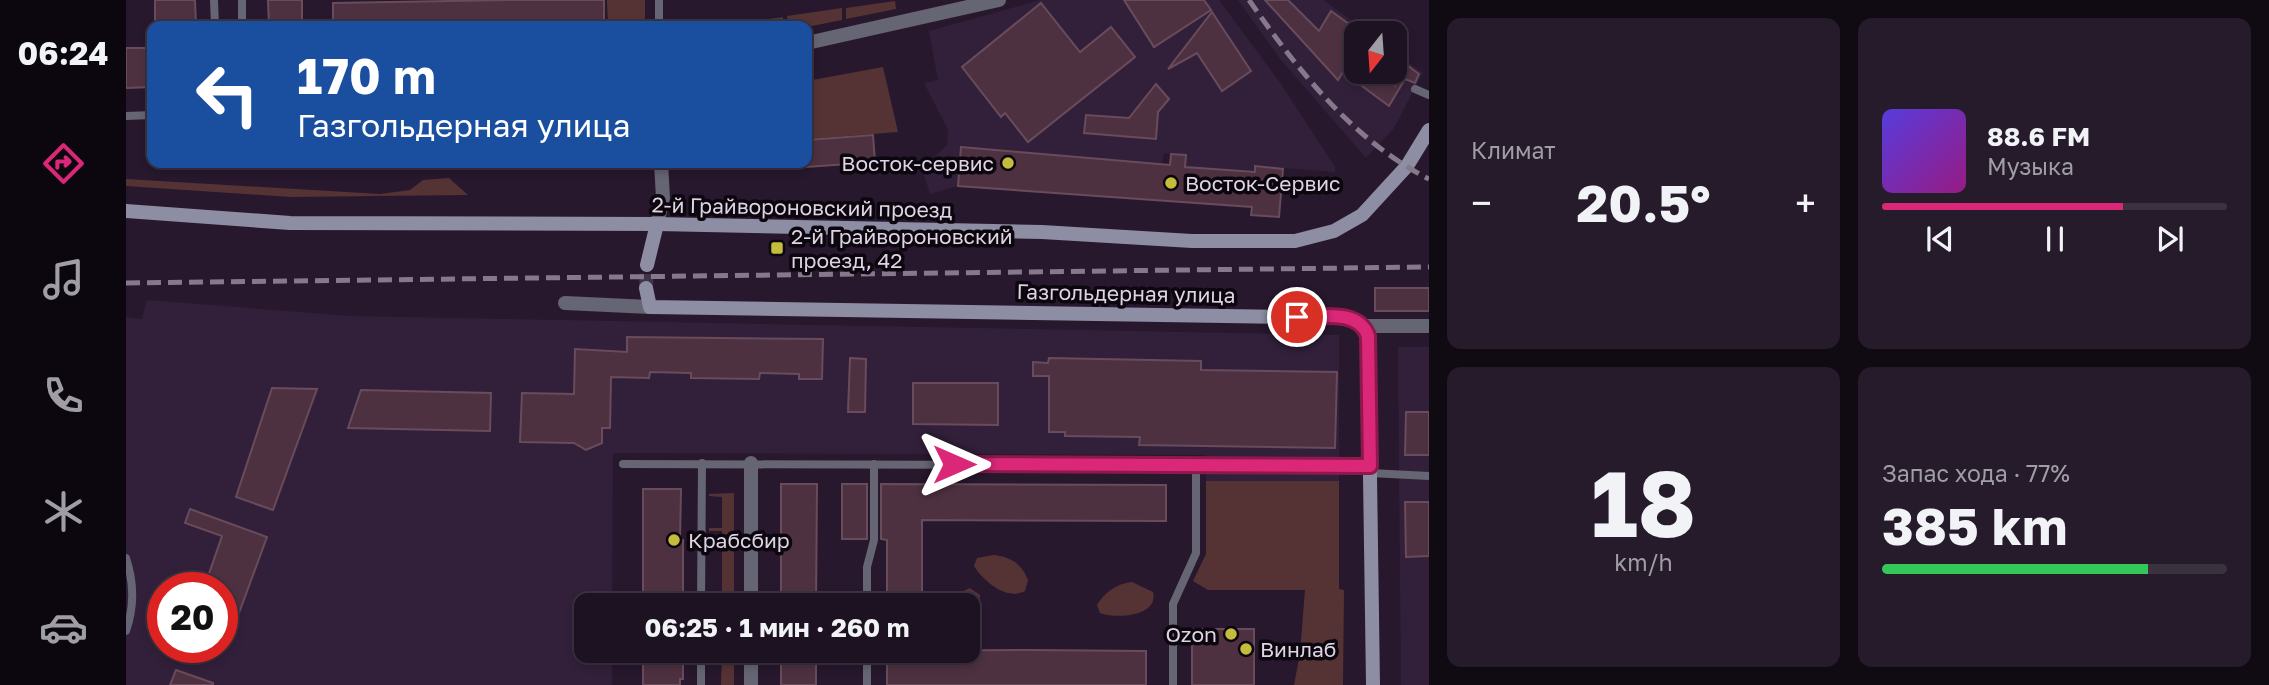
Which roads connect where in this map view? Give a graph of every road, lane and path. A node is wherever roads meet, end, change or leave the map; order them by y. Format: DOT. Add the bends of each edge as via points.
graph roads {
  1 [pos="214,0"];
  2 [pos="242,0"];
  3 [pos="659,0"];
  4 [pos="999,0"];
  5 [pos="215,21"];
  6 [pos="242,21"];
  7 [pos="659,21"];
  8 [pos="812,42"];
  9 [pos="1415,89"];
  10 [pos="1429,95"];
  11 [pos="147,114"];
  12 [pos="126,116"];
  13 [pos="1429,130"];
  14 [pos="662,168"];
  15 [pos="126,211"];
  16 [pos="657,224"];
  17 [pos="647,265"];
  18 [pos="646,288"];
  19 [pos="565,303"];
  20 [pos="650,307"];
  21 [pos="1364,326"];
  22 [pos="1429,326"];
  23 [pos="702,463"];
  24 [pos="751,463"];
  25 [pos="623,464"];
  26 [pos="874,464"];
  27 [pos="1196,466"];
  28 [pos="1370,469"];
  29 [pos="1429,476"];
  30 [pos="126,558"];
  31 [pos="701,593"];
  32 [pos="751,593"];
  33 [pos="867,593"];
  34 [pos="126,631"];
  35 [pos="701,663"];
  36 [pos="751,663"];
  37 [pos="867,663"];
  38 [pos="701,685"];
  39 [pos="751,685"];
  40 [pos="867,685"];
  41 [pos="1173,685"];
  42 [pos="1373,685"];
  1 -- 5 [label="lane"];
  2 -- 6 [label="lane"];
  3 -- 7 [label="lane"];
  4 -- 8 [label="street"];
  9 -- 10 [label="lane"];
  11 -- 12 [label="lane"];
  13 -- 16 [label="main road, 2-й Грайвороновский проезд" via="1407,166 1362,215 1334,230 1295,241"];
  14 -- 16 [label="street" via="663,198"];
  15 -- 16 [label="main road, 2-й Грайвороновский проезд" via="290,223"];
  16 -- 17 [label="main road"];
  18 -- 20 [label="main road"];
  19 -- 20 [label="street, Газгольдерная улица"];
  20 -- 21 [label="main road, Газгольдерная улица" via="1351,318"];
  21 -- 22 [label="street"];
  21 -- 28 [label="main road" via="1368,336"];
  23 -- 24 [label="lane"];
  23 -- 25 [label="lane"];
  23 -- 31 [label="lane"];
  24 -- 26 [label="lane"];
  24 -- 32 [label="street"];
  26 -- 27 [label="lane"];
  26 -- 33 [label="lane" via="874,540"];
  27 -- 28 [label="lane"];
  27 -- 41 [label="lane" via="1196,552 1173,604"];
  28 -- 29 [label="lane"];
  28 -- 42 [label="main road"];
  30 -- 34 [label="lane" via="132,614"];
  35 -- 38 [label="lane"];
  36 -- 39 [label="street"];
  37 -- 40 [label="lane"];
}
